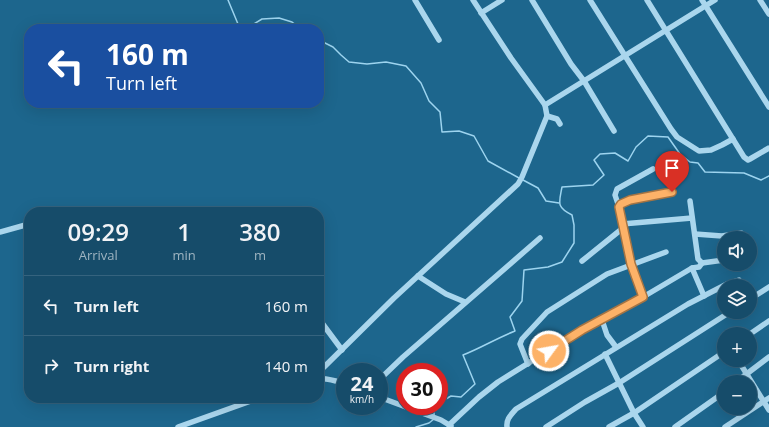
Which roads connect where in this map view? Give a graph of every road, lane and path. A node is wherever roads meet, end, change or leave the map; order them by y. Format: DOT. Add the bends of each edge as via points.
graph roads {
  1 [pos="415,0"];
  2 [pos="473,0"];
  3 [pos="502,0"];
  4 [pos="532,0"];
  5 [pos="590,0"];
  6 [pos="647,0"];
  7 [pos="702,0"];
  8 [pos="715,0"];
  9 [pos="760,0"];
  10 [pos="706,6"];
  11 [pos="481,13"];
  12 [pos="769,14"];
  13 [pos="666,31"];
  14 [pos="439,40"];
  15 [pos="624,56"];
  16 [pos="584,81"];
  17 [pos="545,105"];
  18 [pos="769,107"];
  19 [pos="547,116"];
  20 [pos="560,124"];
  21 [pos="614,131"];
  22 [pos="733,139"];
  23 [pos="769,148"];
  24 [pos="653,169"];
  25 [pos="672,192"];
  26 [pos="690,201"];
  27 [pos="619,207"];
  28 [pos="692,218"];
  29 [pos="24,225"];
  30 [pos="623,226"];
  31 [pos="0,232"];
  32 [pos="695,234"];
  33 [pos="717,236"];
  34 [pos="540,238"];
  35 [pos="666,252"];
  36 [pos="582,261"];
  37 [pos="717,261"];
  38 [pos="702,263"];
  39 [pos="631,264"];
  40 [pos="692,268"];
  41 [pos="418,276"];
  42 [pos="769,287"];
  43 [pos="717,289"];
  44 [pos="757,295"];
  45 [pos="704,296"];
  46 [pos="643,297"];
  47 [pos="465,302"];
  48 [pos="719,319"];
  49 [pos="602,320"];
  50 [pos="769,321"];
  51 [pos="324,325"];
  52 [pos="757,329"];
  53 [pos="616,347"];
  54 [pos="342,350"];
  55 [pos="605,354"];
  56 [pos="717,357"];
  57 [pos="769,357"];
  58 [pos="528,364"];
  59 [pos="324,367"];
  60 [pos="742,367"];
  61 [pos="388,371"];
  62 [pos="746,374"];
  63 [pos="324,379"];
  64 [pos="336,380"];
  65 [pos="619,383"];
  66 [pos="717,397"];
  67 [pos="388,400"];
  68 [pos="767,400"];
  69 [pos="245,403"];
  70 [pos="769,410"];
  71 [pos="634,412"];
  72 [pos="450,426"];
  73 [pos="178,427"];
  74 [pos="507,427"];
  75 [pos="546,427"];
  76 [pos="609,427"];
  77 [pos="643,427"];
  78 [pos="675,427"];
  79 [pos="725,427"];
  1 -- 14 [label="street"];
  2 -- 11 [label="street"];
  3 -- 11 [label="street"];
  4 -- 16 [label="street"];
  5 -- 15 [label="street"];
  6 -- 13 [label="street"];
  7 -- 10 [label="street"];
  8 -- 10 [label="street"];
  9 -- 12 [label="street"];
  10 -- 13 [label="street"];
  10 -- 18 [label="street"];
  11 -- 17 [label="street"];
  13 -- 15 [label="street"];
  13 -- 22 [label="street"];
  15 -- 16 [label="street"];
  15 -- 22 [label="street" via="677,137 699,151 711,150"];
  16 -- 17 [label="street"];
  16 -- 21 [label="street"];
  17 -- 19 [label="street"];
  19 -- 20 [label="street" via="557,119"];
  19 -- 41 [label="street" via="518,184"];
  22 -- 23 [label="street" via="748,160"];
  24 -- 27 [label="street" via="617,189 615,195"];
  25 -- 27 [label="street" via="630,200"];
  26 -- 28 [label="street"];
  27 -- 30 [label="street"];
  28 -- 30 [label="street"];
  28 -- 32 [label="street"];
  29 -- 31 [label="street"];
  30 -- 36 [label="street"];
  30 -- 39 [label="street"];
  32 -- 33 [label="street"];
  32 -- 38 [label="street" via="698,260"];
  34 -- 47 [label="street"];
  35 -- 39 [label="street"];
  37 -- 38 [label="street"];
  38 -- 40 [label="street" via="699,267"];
  39 -- 46 [label="street"];
  39 -- 58 [label="street" via="607,274 547,312 520,344"];
  40 -- 45 [label="street"];
  40 -- 46 [label="street"];
  41 -- 47 [label="street" via="446,294"];
  41 -- 54 [label="street"];
  42 -- 44 [label="street"];
  43 -- 45 [label="street"];
  45 -- 53 [label="street"];
  46 -- 49 [label="street"];
  47 -- 61 [label="street"];
  48 -- 65 [label="street"];
  49 -- 53 [label="street" via="607,335"];
  49 -- 58 [label="street"];
  50 -- 52 [label="street"];
  51 -- 54 [label="street"];
  53 -- 55 [label="street"];
  54 -- 59 [label="street"];
  55 -- 65 [label="street"];
  55 -- 74 [label="street" via="516,409 506,422"];
  56 -- 71 [label="street"];
  57 -- 62 [label="street"];
  58 -- 72 [label="street" via="480,396"];
  60 -- 62 [label="street"];
  62 -- 68 [label="street"];
  63 -- 64 [label="street"];
  65 -- 71 [label="street"];
  65 -- 75 [label="street"];
  66 -- 78 [label="street"];
  67 -- 72 [label="street" via="441,420"];
  68 -- 70 [label="street"];
  68 -- 79 [label="street"];
  69 -- 73 [label="street"];
  71 -- 76 [label="street"];
  71 -- 77 [label="street"];
}
